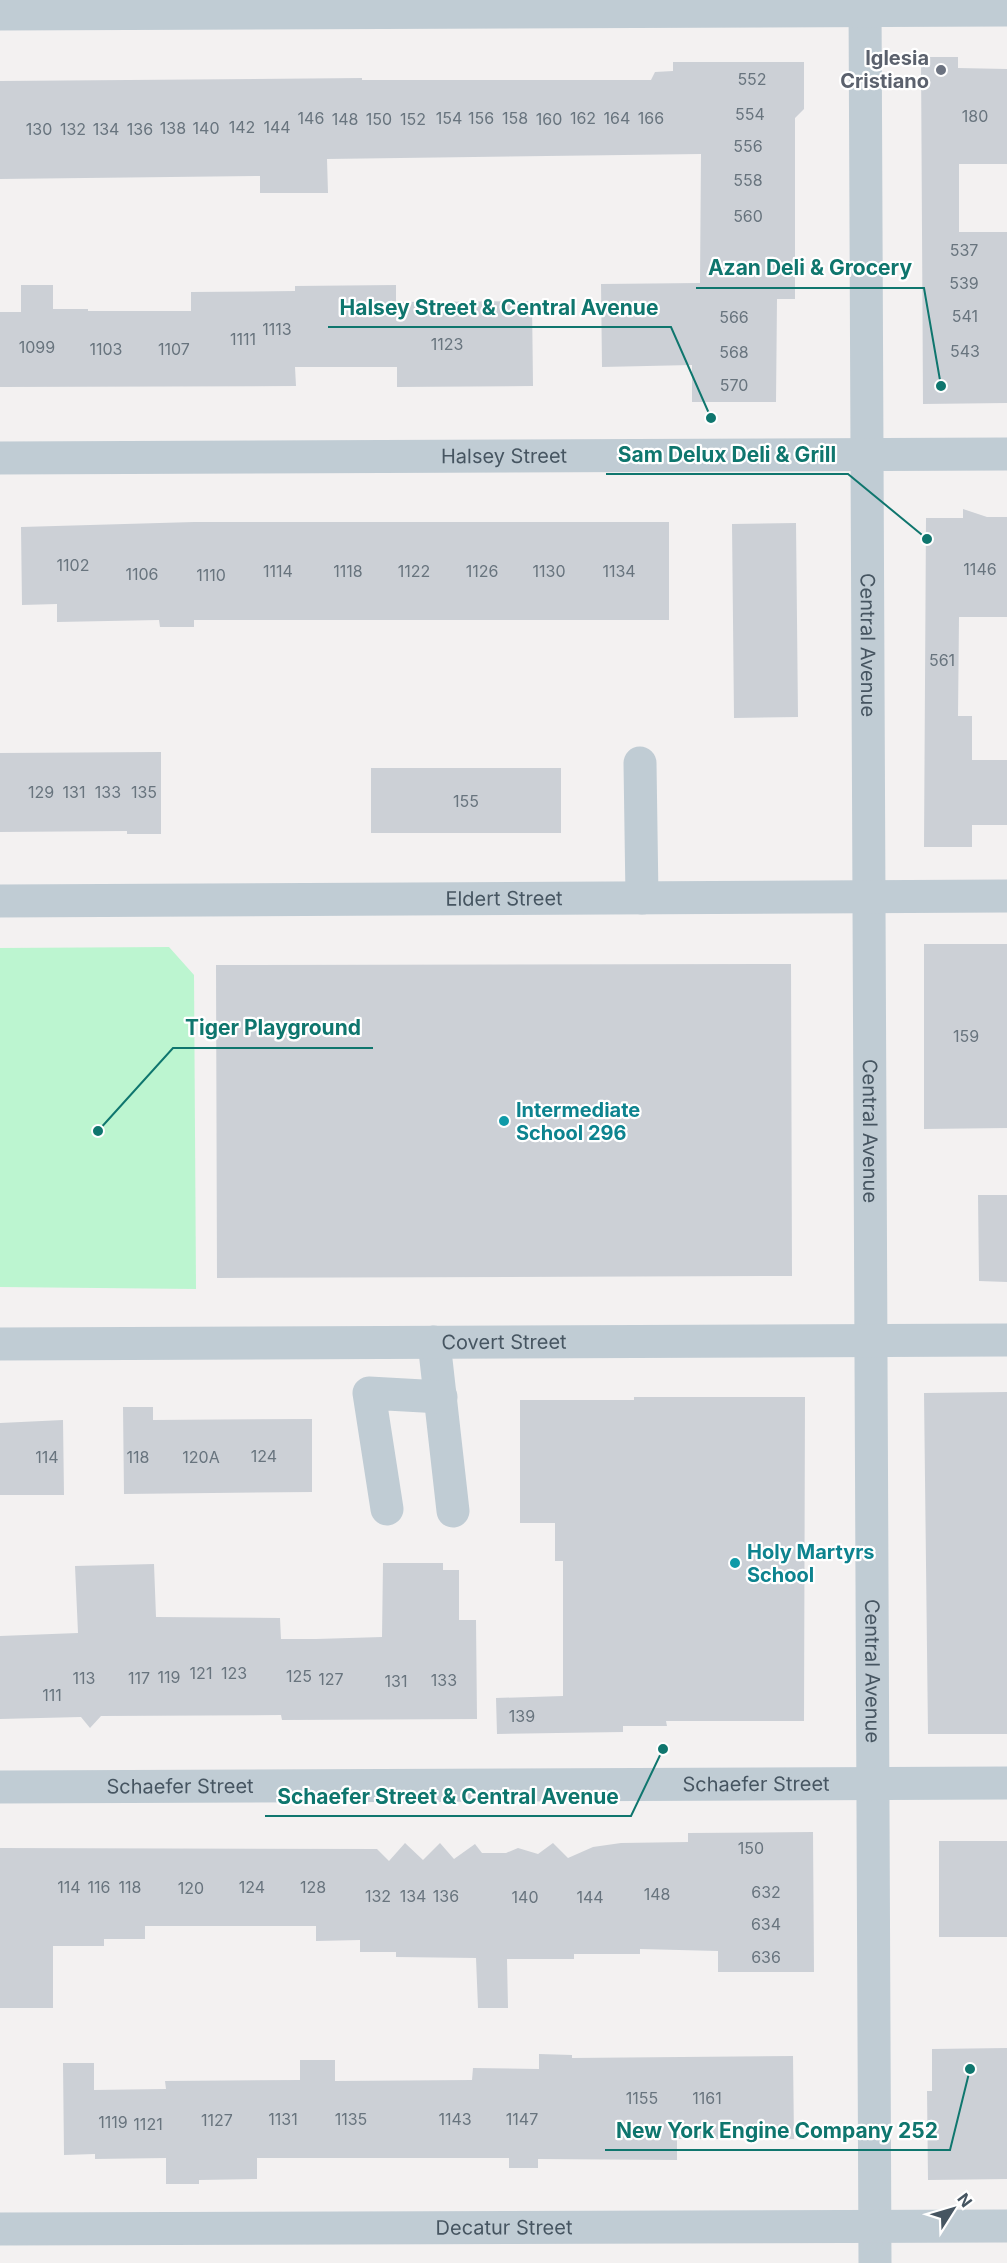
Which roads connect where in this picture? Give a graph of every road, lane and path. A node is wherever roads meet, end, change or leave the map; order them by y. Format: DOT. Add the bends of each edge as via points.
graph roads {
  1 [pos="866,5"];
  2 [pos="1007,10"];
  3 [pos="0,14"];
  4 [pos="867,454"];
  5 [pos="1007,454"];
  6 [pos="0,458"];
  7 [pos="640,763"];
  8 [pos="1007,896"];
  9 [pos="869,897"];
  10 [pos="642,898"];
  11 [pos="0,901"];
  12 [pos="1007,1340"];
  13 [pos="870,1341"];
  14 [pos="434,1342"];
  15 [pos="0,1344"];
  16 [pos="441,1397"];
  17 [pos="387,1509"];
  18 [pos="453,1511"];
  19 [pos="872,1783"];
  20 [pos="1007,1783"];
  21 [pos="0,1787"];
  22 [pos="1007,2226"];
  23 [pos="875,2227"];
  24 [pos="0,2229"];
  25 [pos="875,2263"];
  1 -- 2 [label="street"];
  1 -- 3 [label="street"];
  1 -- 4 [label="street, Central Avenue"];
  4 -- 5 [label="street, Halsey Street"];
  4 -- 6 [label="street, Halsey Street"];
  4 -- 9 [label="street, Central Avenue"];
  7 -- 10 [label="street"];
  8 -- 9 [label="street, Eldert Street"];
  9 -- 10 [label="street, Eldert Street"];
  9 -- 13 [label="street, Central Avenue"];
  10 -- 11 [label="street, Eldert Street"];
  12 -- 13 [label="street, Covert Street"];
  13 -- 14 [label="street, Covert Street"];
  13 -- 19 [label="street, Central Avenue"];
  14 -- 15 [label="street, Covert Street"];
  14 -- 16 [label="street"];
  16 -- 17 [label="street" via="369,1393"];
  16 -- 18 [label="street"];
  19 -- 20 [label="street, Schaefer Street"];
  19 -- 21 [label="street, Schaefer Street"];
  19 -- 23 [label="street, Central Avenue"];
  22 -- 23 [label="street, Decatur Street"];
  23 -- 24 [label="street, Decatur Street"];
  23 -- 25 [label="street, Central Avenue"];
}
